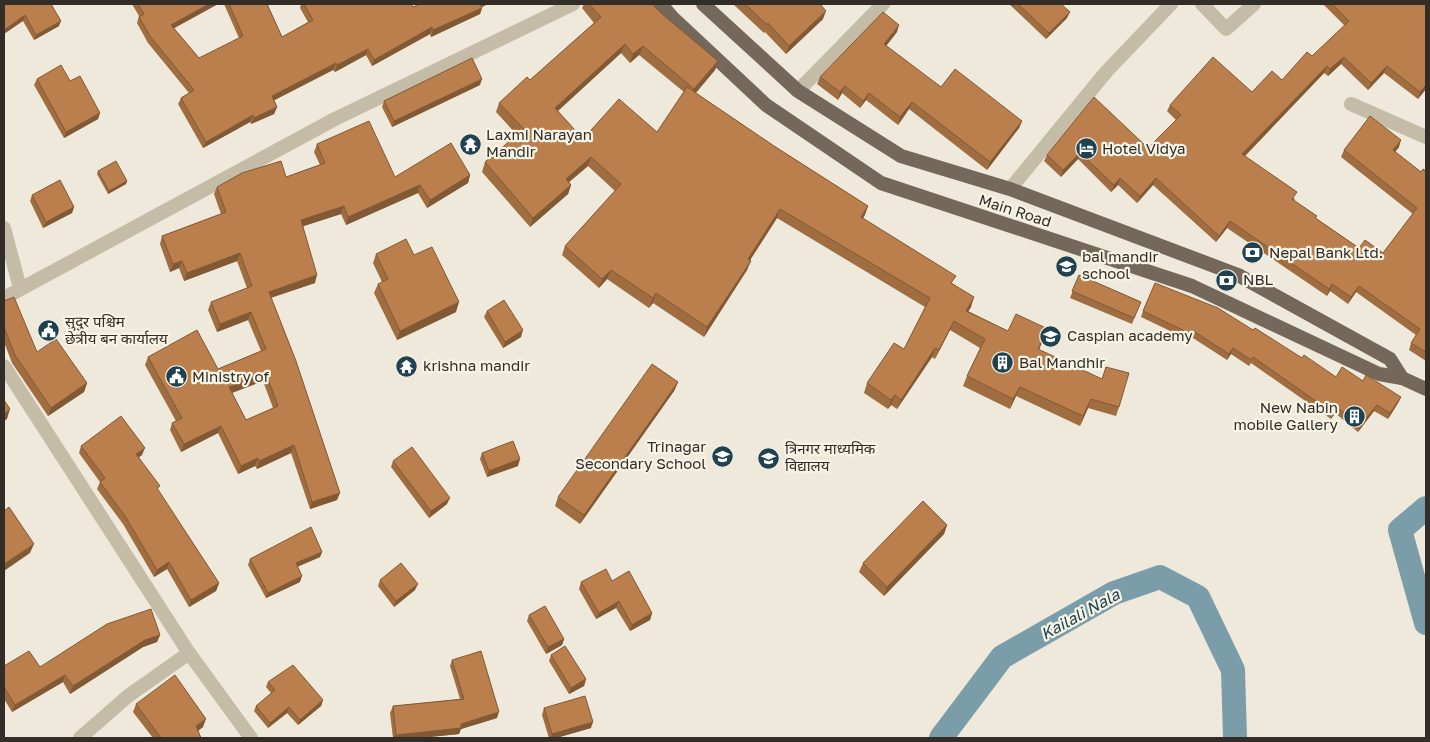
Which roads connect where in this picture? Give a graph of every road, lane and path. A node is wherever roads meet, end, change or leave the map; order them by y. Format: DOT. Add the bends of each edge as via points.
graph roads {
  1 [pos="573,4"];
  2 [pos="661,4"];
  3 [pos="703,4"];
  4 [pos="883,4"];
  5 [pos="1171,4"];
  6 [pos="1202,4"];
  7 [pos="1254,4"];
  8 [pos="798,91"];
  9 [pos="1351,104"];
  10 [pos="1426,137"];
  11 [pos="1010,189"];
  12 [pos="4,228"];
  13 [pos="20,288"];
  14 [pos="4,298"];
  15 [pos="4,366"];
  16 [pos="1402,378"];
  17 [pos="1426,389"];
  18 [pos="189,653"];
  19 [pos="80,738"];
  20 [pos="251,738"];
  1 -- 13 [label="street" via="335,119"];
  2 -- 16 [label="main road, Main Road" via="766,106 881,183 1192,286 1380,374"];
  3 -- 8 [label="main road, Main Road"];
  4 -- 8 [label="street"];
  5 -- 11 [label="street" via="1106,72"];
  6 -- 7 [label="street" via="1226,29"];
  8 -- 11 [label="main road, Main Road" via="901,156"];
  9 -- 10 [label="street"];
  11 -- 16 [label="main road, Main Road" via="1238,275 1390,359"];
  12 -- 13 [label="street"];
  13 -- 14 [label="street"];
  15 -- 18 [label="street"];
  16 -- 17 [label="main road, Main Road"];
  18 -- 19 [label="street" via="128,696"];
  18 -- 20 [label="street"];
}
